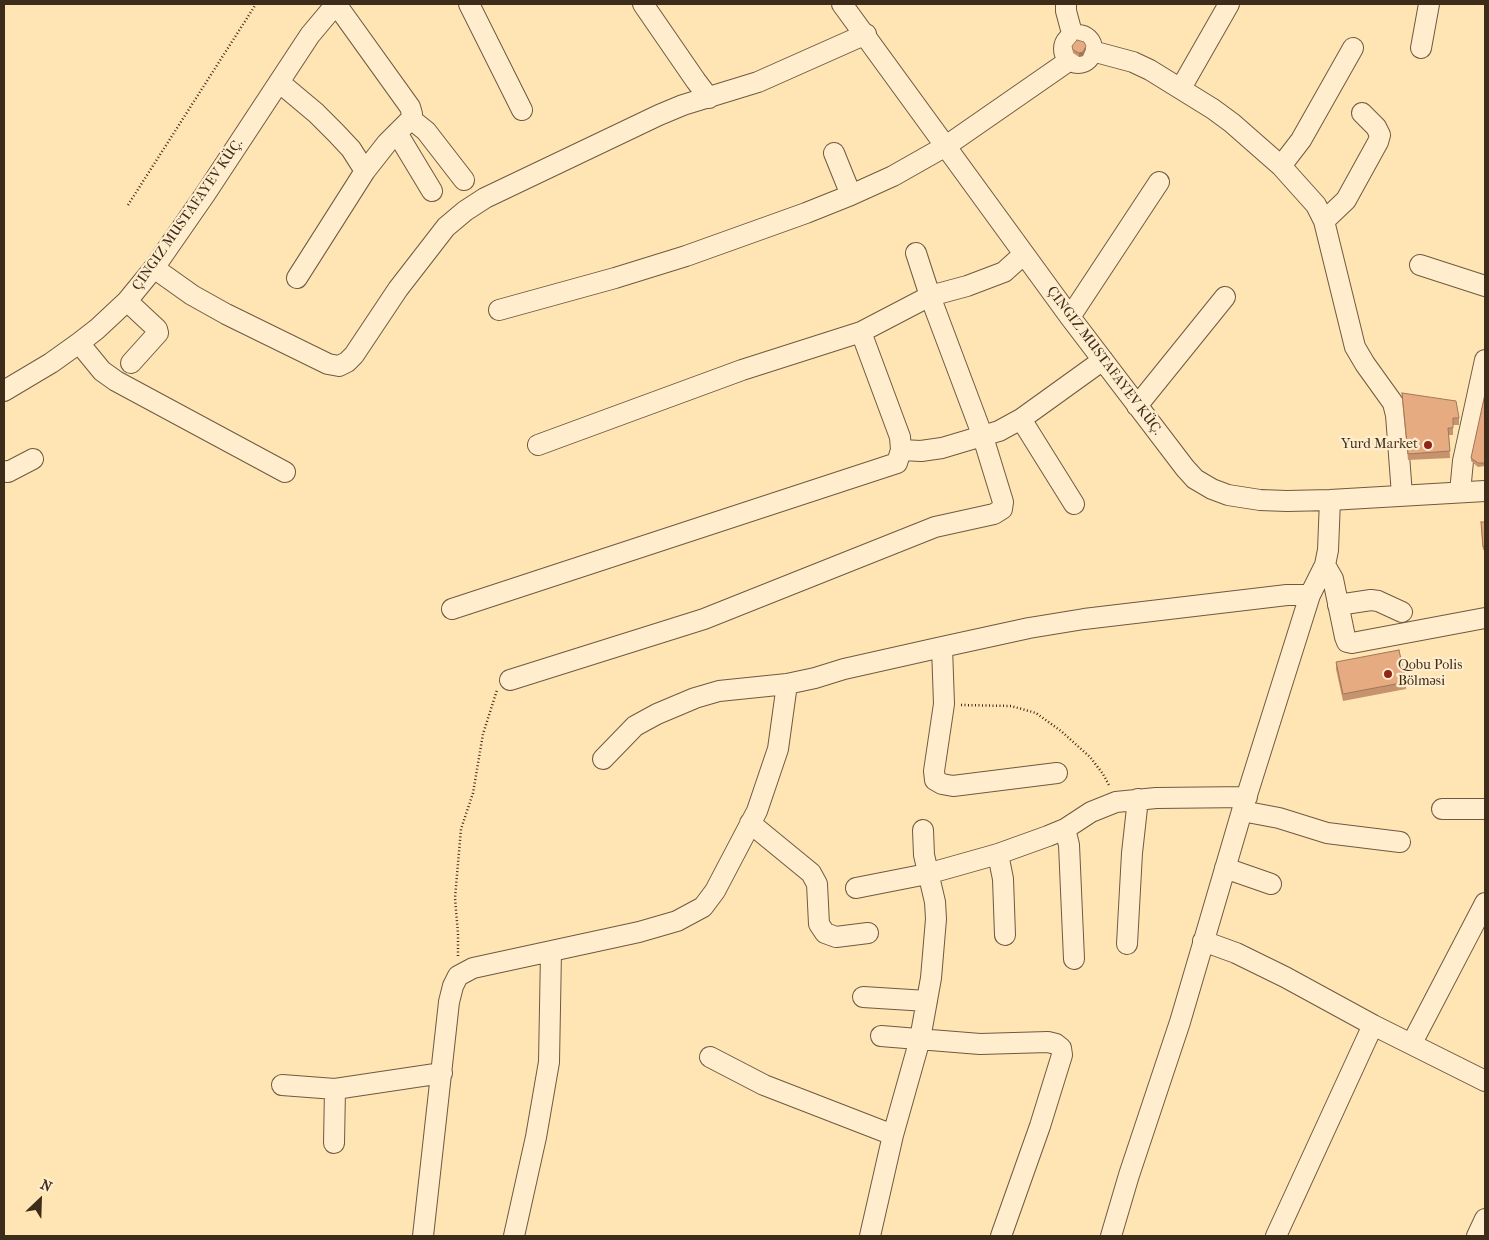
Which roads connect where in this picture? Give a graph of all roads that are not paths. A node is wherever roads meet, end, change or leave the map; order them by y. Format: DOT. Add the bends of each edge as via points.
graph roads {
  1 [pos="336,4"];
  2 [pos="469,4"];
  3 [pos="643,4"];
  4 [pos="842,4"];
  5 [pos="1066,4"];
  6 [pos="1229,4"];
  7 [pos="1429,4"];
  8 [pos="866,34"];
  9 [pos="1073,37"];
  10 [pos="1353,48"];
  11 [pos="1421,48"];
  12 [pos="1092,51"];
  13 [pos="1070,60"];
  14 [pos="280,82"];
  15 [pos="1181,88"];
  16 [pos="709,98"];
  17 [pos="522,110"];
  18 [pos="1362,113"];
  19 [pos="411,119"];
  20 [pos="397,134"];
  21 [pos="946,146"];
  22 [pos="834,153"];
  23 [pos="1281,166"];
  24 [pos="364,171"];
  25 [pos="464,180"];
  26 [pos="1159,182"];
  27 [pos="432,190"];
  28 [pos="851,195"];
  29 [pos="1324,221"];
  30 [pos="916,253"];
  31 [pos="1024,254"];
  32 [pos="1420,265"];
  33 [pos="154,268"];
  34 [pos="296,278"];
  35 [pos="1485,286"];
  36 [pos="930,296"];
  37 [pos="1225,297"];
  38 [pos="127,300"];
  39 [pos="499,310"];
  40 [pos="1070,317"];
  41 [pos="862,332"];
  42 [pos="79,343"];
  43 [pos="1103,360"];
  44 [pos="131,363"];
  45 [pos="1484,368"];
  46 [pos="4,391"];
  47 [pos="1137,406"];
  48 [pos="1021,419"];
  49 [pos="983,436"];
  50 [pos="538,445"];
  51 [pos="901,450"];
  52 [pos="33,459"];
  53 [pos="4,471"];
  54 [pos="285,472"];
  55 [pos="1485,491"];
  56 [pos="1460,492"];
  57 [pos="1402,495"];
  58 [pos="1330,500"];
  59 [pos="1074,504"];
  60 [pos="1325,565"];
  61 [pos="1310,595"];
  62 [pos="1338,605"];
  63 [pos="452,609"];
  64 [pos="1402,612"];
  65 [pos="1485,618"];
  66 [pos="942,647"];
  67 [pos="510,680"];
  68 [pos="787,684"];
  69 [pos="603,759"];
  70 [pos="1057,773"];
  71 [pos="1138,799"];
  72 [pos="1244,804"];
  73 [pos="1442,809"];
  74 [pos="1485,809"];
  75 [pos="750,823"];
  76 [pos="1065,829"];
  77 [pos="924,830"];
  78 [pos="1400,842"];
  79 [pos="998,854"];
  80 [pos="1225,868"];
  81 [pos="927,874"];
  82 [pos="1271,884"];
  83 [pos="856,888"];
  84 [pos="1485,904"];
  85 [pos="868,933"];
  86 [pos="1005,934"];
  87 [pos="1203,941"];
  88 [pos="1127,944"];
  89 [pos="550,952"];
  90 [pos="1074,959"];
  91 [pos="863,997"];
  92 [pos="927,1001"];
  93 [pos="1373,1025"];
  94 [pos="881,1036"];
  95 [pos="920,1039"];
  96 [pos="1412,1043"];
  97 [pos="710,1057"];
  98 [pos="442,1073"];
  99 [pos="1485,1081"];
  100 [pos="282,1085"];
  101 [pos="335,1090"];
  102 [pos="893,1135"];
  103 [pos="334,1142"];
  104 [pos="1485,1219"];
  105 [pos="423,1236"];
  106 [pos="514,1236"];
  107 [pos="870,1236"];
  108 [pos="1001,1236"];
  109 [pos="1111,1236"];
  110 [pos="1276,1236"];
  111 [pos="1478,1236"];
  1 -- 14 [label="street, ÇINGIZ MUSTAFAYEV KÜÇ." via="310,35"];
  1 -- 19 [label="street" via="410,107"];
  2 -- 17 [label="street"];
  3 -- 16 [label="street"];
  4 -- 8 [label="street, ÇINGIZ MUSTAFAYEV KÜÇ."];
  5 -- 9 [label="street"];
  6 -- 15 [label="street"];
  7 -- 11 [label="street"];
  8 -- 16 [label="street" via="758,82"];
  8 -- 21 [label="street, ÇINGIZ MUSTAFAYEV KÜÇ."];
  9 -- 12 [label="street" via="1086,38"];
  9 -- 13 [label="street" via="1065,48"];
  10 -- 23 [label="street" via="1301,140"];
  12 -- 13 [label="street" via="1084,62"];
  12 -- 15 [label="street" via="1133,62"];
  13 -- 21 [label="street"];
  14 -- 24 [label="street" via="346,144"];
  14 -- 33 [label="street, ÇINGIZ MUSTAFAYEV KÜÇ."];
  15 -- 23 [label="street" via="1232,123"];
  16 -- 33 [label="street" via="659,115 465,210 446,227 398,289 354,355 339,366 328,364 226,314"];
  18 -- 29 [label="street" via="1376,127 1380,135 1378,142 1346,200"];
  19 -- 20 [label="street"];
  19 -- 25 [label="street" via="426,131"];
  20 -- 24 [label="street"];
  20 -- 27 [label="street"];
  21 -- 28 [label="street"];
  21 -- 31 [label="street, ÇINGIZ MUSTAFAYEV KÜÇ."];
  22 -- 28 [label="street"];
  23 -- 29 [label="street" via="1316,205"];
  24 -- 34 [label="street"];
  26 -- 40 [label="street"];
  28 -- 39 [label="street" via="686,256"];
  29 -- 57 [label="street" via="1355,347 1393,403"];
  30 -- 36 [label="street"];
  31 -- 36 [label="street" via="1004,272"];
  31 -- 40 [label="street, ÇINGIZ MUSTAFAYEV KÜÇ."];
  32 -- 35 [label="street"];
  33 -- 38 [label="street, ÇINGIZ MUSTAFAYEV KÜÇ."];
  36 -- 41 [label="street"];
  36 -- 49 [label="street"];
  37 -- 47 [label="street"];
  38 -- 42 [label="street, ÇINGIZ MUSTAFAYEV KÜÇ."];
  38 -- 44 [label="street" via="157,328 158,333"];
  40 -- 43 [label="street, ÇINGIZ MUSTAFAYEV KÜÇ."];
  41 -- 50 [label="street" via="742,370"];
  41 -- 51 [label="street" via="900,437"];
  42 -- 46 [label="street, ÇINGIZ MUSTAFAYEV KÜÇ."];
  42 -- 54 [label="street" via="102,371 116,381"];
  43 -- 47 [label="street, ÇINGIZ MUSTAFAYEV KÜÇ."];
  43 -- 48 [label="street"];
  45 -- 56 [label="street" via="1463,461"];
  47 -- 58 [label="street, ÇINGIZ MUSTAFAYEV KÜÇ." via="1185,468 1212,489 1260,500"];
  48 -- 49 [label="street"];
  48 -- 59 [label="street"];
  49 -- 51 [label="street" via="921,452"];
  49 -- 67 [label="street" via="1003,502 1002,509 994,514 935,528 704,619"];
  51 -- 63 [label="street" via="897,463"];
  52 -- 53 [label="street"];
  55 -- 56 [label="street, ÇINGIZ MUSTAFAYEV KÜÇ."];
  56 -- 57 [label="street, ÇINGIZ MUSTAFAYEV KÜÇ."];
  57 -- 58 [label="street, ÇINGIZ MUSTAFAYEV KÜÇ."];
  58 -- 60 [label="street"];
  60 -- 61 [label="street"];
  60 -- 62 [label="street" via="1333,579"];
  61 -- 66 [label="street" via="1084,619"];
  61 -- 72 [label="street"];
  62 -- 64 [label="street" via="1378,601"];
  62 -- 65 [label="street" via="1345,637 1352,643"];
  66 -- 68 [label="street"];
  66 -- 70 [label="street" via="944,704 935,780 953,786"];
  68 -- 69 [label="street" via="719,691 687,701 635,726"];
  68 -- 75 [label="street" via="778,749"];
  71 -- 72 [label="street"];
  71 -- 76 [label="street" via="1116,802 1091,812"];
  71 -- 88 [label="street"];
  72 -- 78 [label="street" via="1327,833"];
  72 -- 80 [label="street"];
  73 -- 74 [label="street"];
  75 -- 85 [label="street" via="811,873 817,884 819,924 825,933 836,937"];
  75 -- 89 [label="street" via="715,891 702,907 677,921"];
  76 -- 79 [label="street"];
  76 -- 90 [label="street" via="1069,845"];
  77 -- 81 [label="street"];
  79 -- 81 [label="street"];
  79 -- 86 [label="street" via="1003,878"];
  80 -- 82 [label="street"];
  80 -- 87 [label="street"];
  81 -- 83 [label="street"];
  81 -- 92 [label="street" via="933,889 936,919"];
  84 -- 96 [label="street"];
  87 -- 93 [label="street" via="1236,953"];
  87 -- 109 [label="street"];
  89 -- 98 [label="street" via="474,968 458,976 449,1002"];
  89 -- 106 [label="street" via="550,1062"];
  91 -- 92 [label="street"];
  92 -- 95 [label="street"];
  93 -- 96 [label="street"];
  93 -- 110 [label="street"];
  94 -- 95 [label="street"];
  95 -- 102 [label="street"];
  95 -- 108 [label="street" via="980,1044 1048,1042 1061,1048 1062,1055 1040,1126"];
  96 -- 99 [label="street"];
  97 -- 102 [label="street" via="764,1085"];
  98 -- 101 [label="street"];
  98 -- 105 [label="street"];
  100 -- 101 [label="street"];
  101 -- 103 [label="street"];
  102 -- 107 [label="street"];
  104 -- 111 [label="street"];
}
